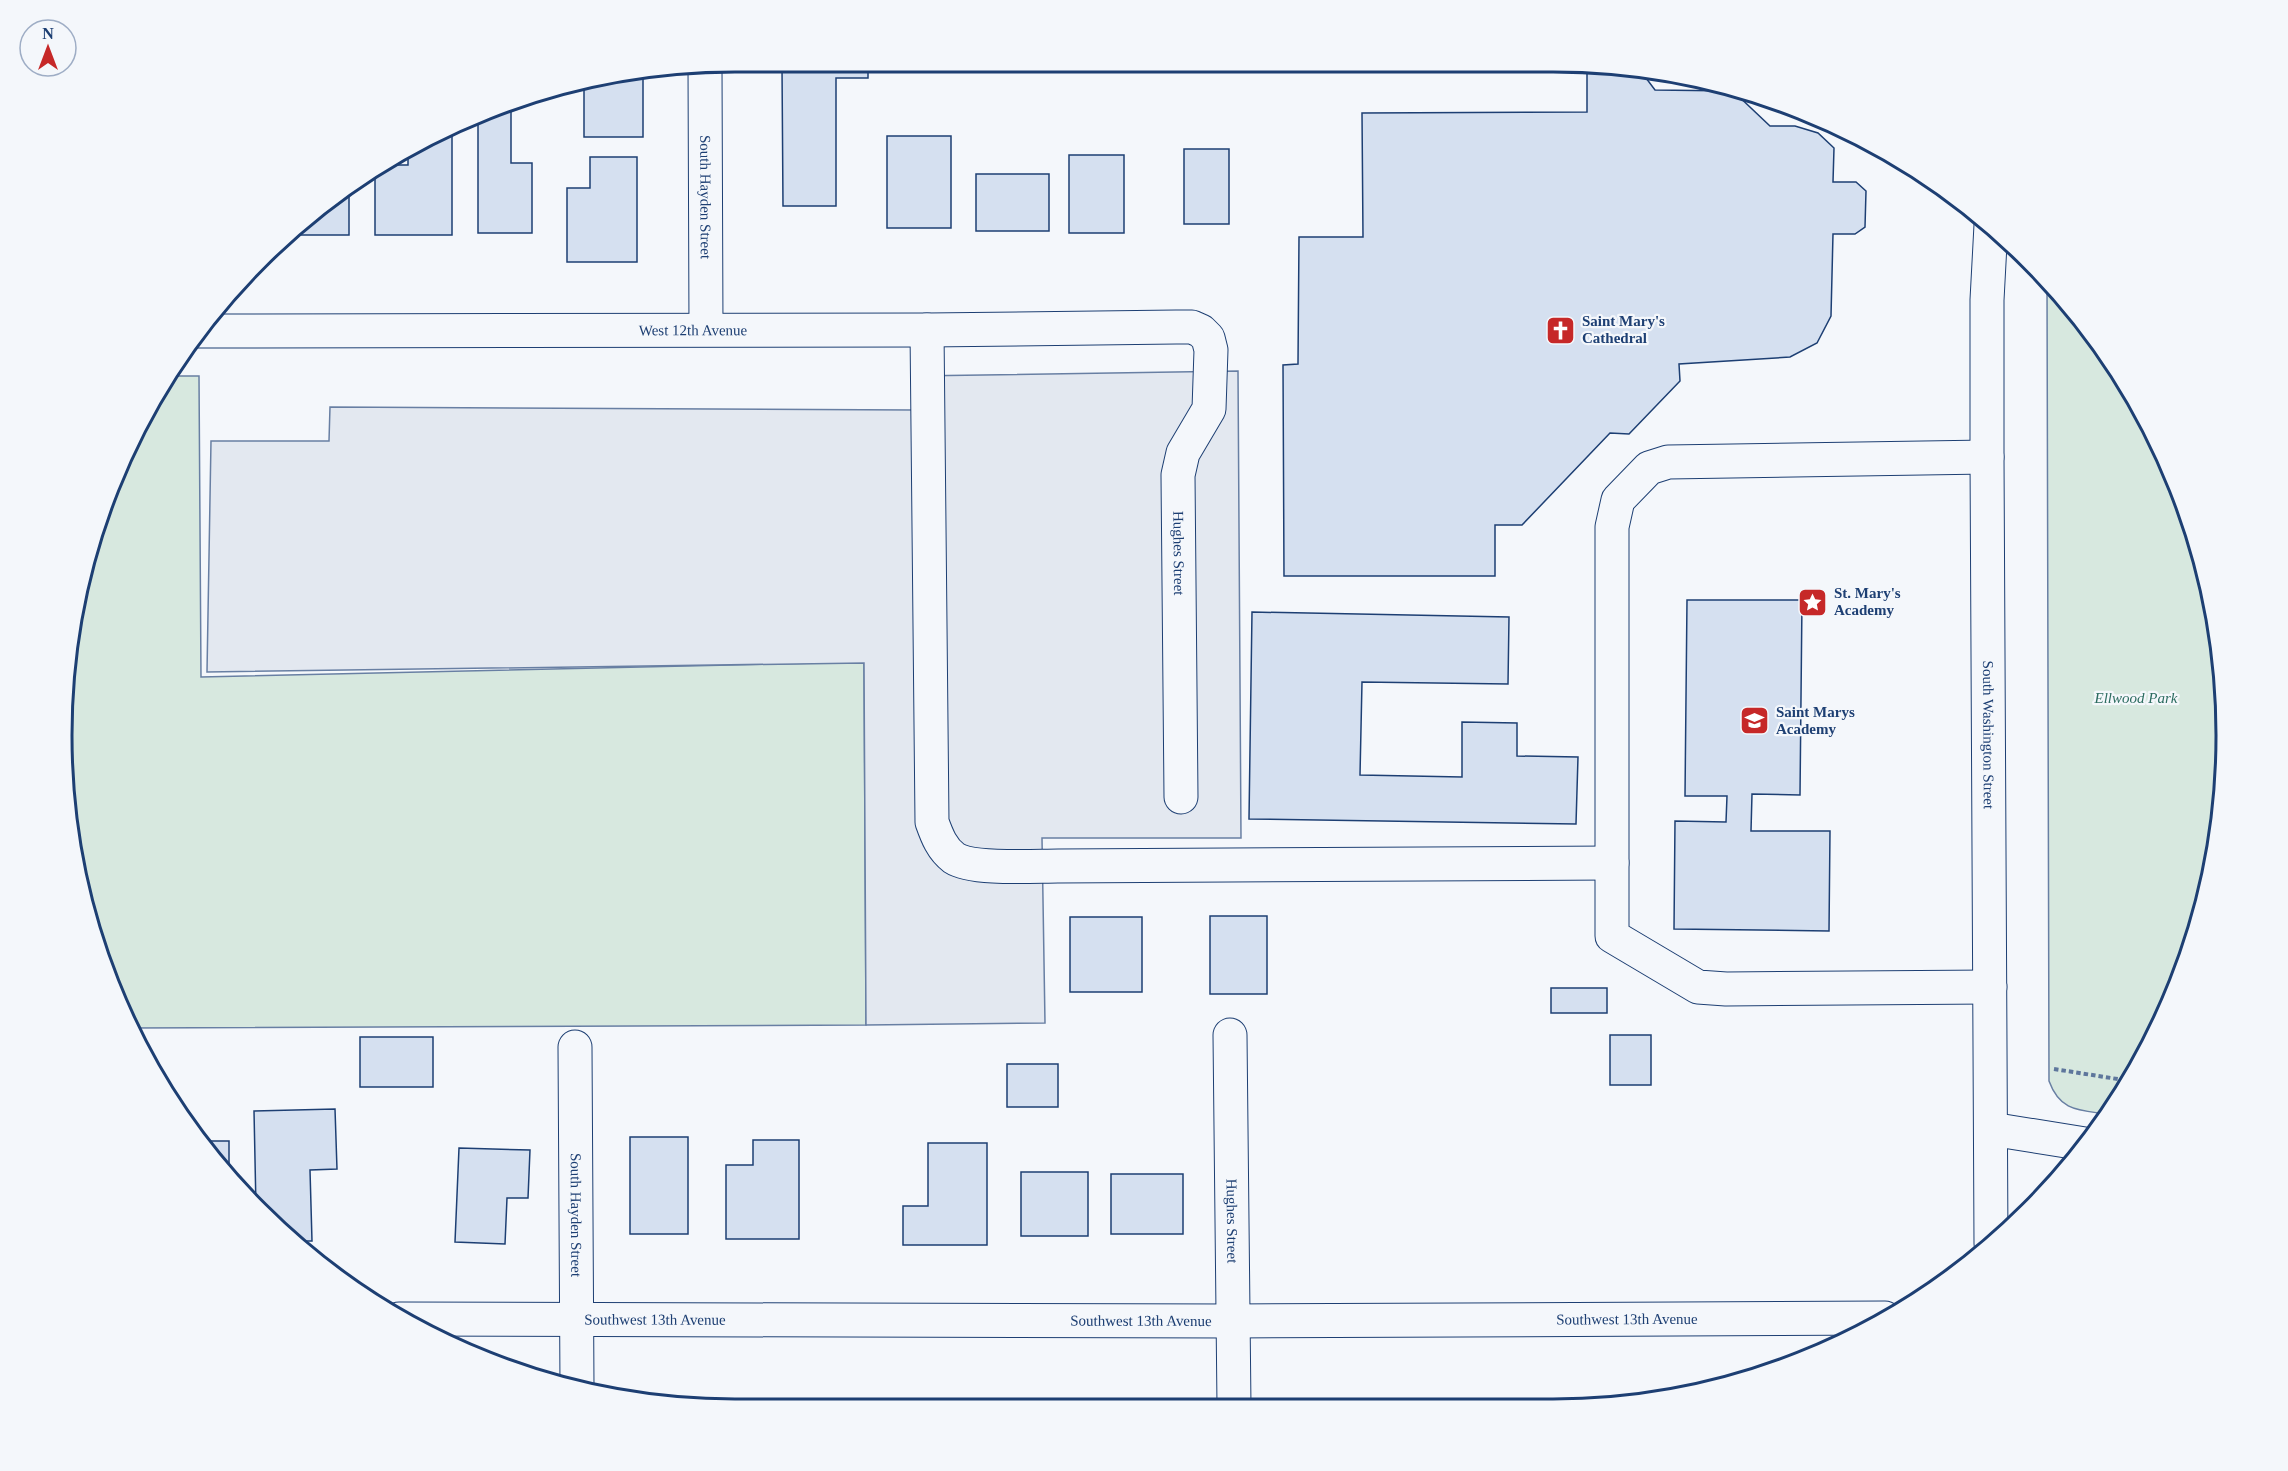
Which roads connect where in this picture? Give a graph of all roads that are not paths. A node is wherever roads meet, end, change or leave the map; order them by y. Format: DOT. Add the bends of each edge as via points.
graph roads {
  1 [pos="705,73"];
  2 [pos="1990,237"];
  3 [pos="1192,327"];
  4 [pos="706,329"];
  5 [pos="927,330"];
  6 [pos="210,331"];
  7 [pos="1987,457"];
  8 [pos="1181,797"];
  9 [pos="1612,863"];
  10 [pos="1990,987"];
  11 [pos="1230,1035"];
  12 [pos="575,1047"];
  13 [pos="1991,1129"];
  14 [pos="2076,1143"];
  15 [pos="1991,1233"];
  16 [pos="1869,1318"];
  17 [pos="420,1319"];
  18 [pos="576,1319"];
  19 [pos="1233,1321"];
  20 [pos="577,1379"];
  21 [pos="1234,1399"];
  1 -- 4 [label="street, South Hayden Street"];
  2 -- 7 [label="street, South Washington Street"];
  3 -- 5 [label="street, West 12th Avenue"];
  3 -- 8 [label="street, Hughes Street" via="1208,338 1211,396 1209,409 1183,453 1178,475"];
  4 -- 5 [label="street, West 12th Avenue"];
  4 -- 6 [label="street, West 12th Avenue"];
  5 -- 9 [label="street" via="932,822 940,843 956,859 981,865 1047,866"];
  7 -- 9 [label="street" via="1668,462 1649,468 1618,500 1612,527"];
  7 -- 10 [label="street, South Washington Street"];
  9 -- 10 [label="street" via="1612,936 1698,987"];
  10 -- 13 [label="street, South Washington Street"];
  11 -- 19 [label="street, Hughes Street"];
  12 -- 18 [label="street, South Hayden Street"];
  13 -- 14 [label="street"];
  13 -- 15 [label="street, South Washington Street"];
  16 -- 19 [label="street, Southwest 13th Avenue"];
  17 -- 18 [label="street, Southwest 13th Avenue"];
  18 -- 19 [label="street, Southwest 13th Avenue"];
  18 -- 20 [label="street, South Hayden Street"];
  19 -- 21 [label="street, Hughes Street"];
}
